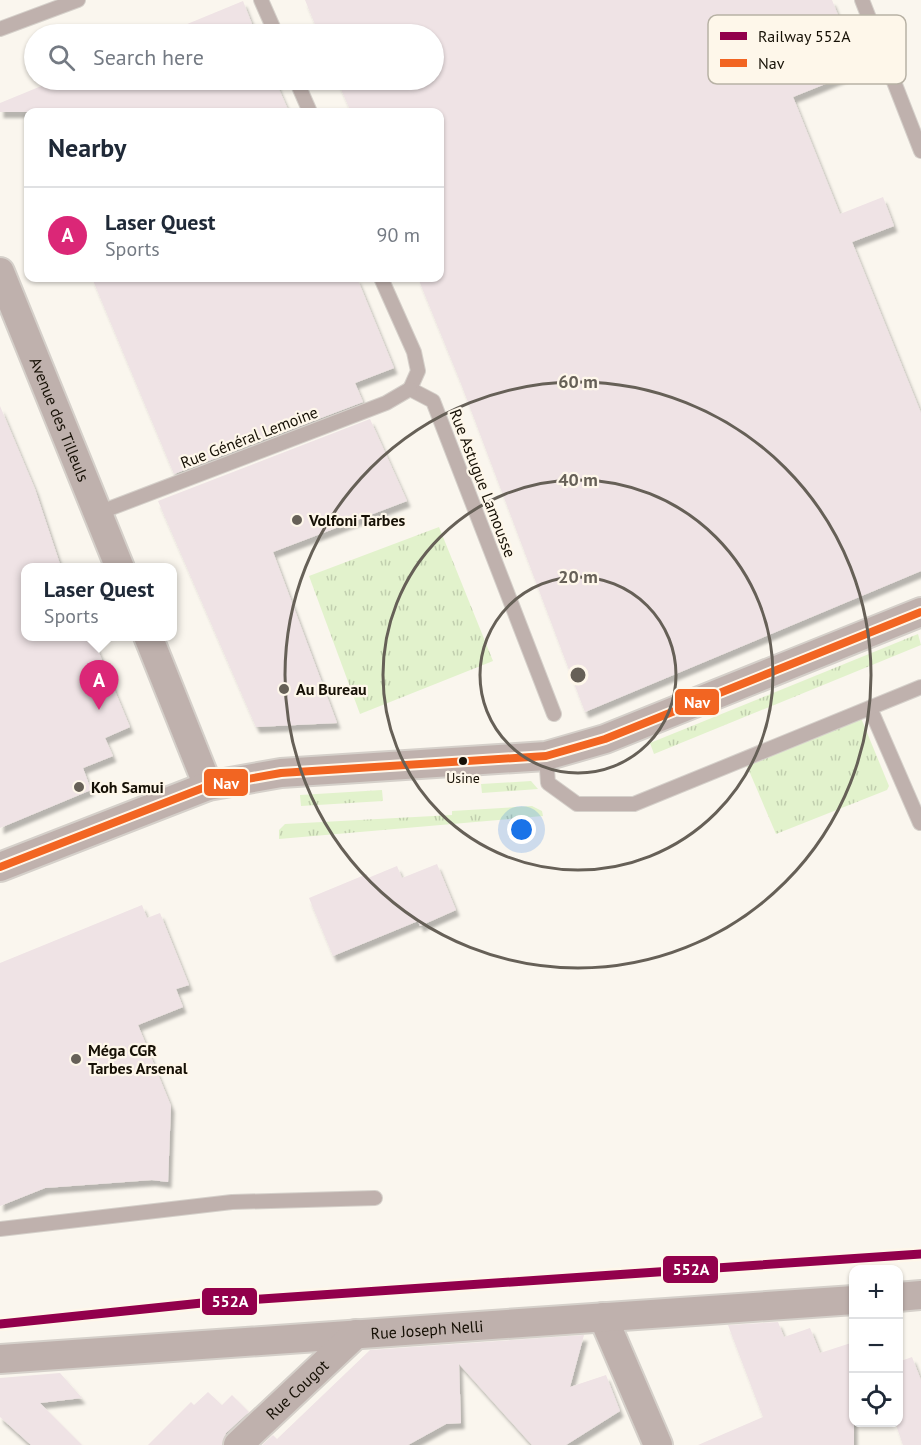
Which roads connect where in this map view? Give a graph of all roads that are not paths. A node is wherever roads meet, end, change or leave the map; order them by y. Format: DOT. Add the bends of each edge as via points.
graph roads {
  1 [pos="78,0"];
  2 [pos="261,0"];
  3 [pos="862,0"];
  4 [pos="868,15"];
  5 [pos="272,24"];
  6 [pos="0,29"];
  7 [pos="895,84"];
  8 [pos="300,90"];
  9 [pos="308,108"];
  10 [pos="921,151"];
  11 [pos="0,272"];
  12 [pos="383,282"];
  13 [pos="410,389"];
  14 [pos="98,513"];
  15 [pos="118,563"];
  16 [pos="921,612"];
  17 [pos="150,641"];
  18 [pos="921,687"];
  19 [pos="870,708"];
  20 [pos="554,714"];
  21 [pos="546,756"];
  22 [pos="208,786"];
  23 [pos="920,823"];
  24 [pos="0,867"];
  25 [pos="375,1198"];
  26 [pos="0,1229"];
  27 [pos="921,1295"];
  28 [pos="903,1297"];
  29 [pos="849,1300"];
  30 [pos="603,1317"];
  31 [pos="356,1334"];
  32 [pos="0,1359"];
  33 [pos="238,1445"];
  34 [pos="658,1445"];
  1 -- 6 [label="lane"];
  2 -- 5 [label="lane"];
  3 -- 4 [label="lane"];
  7 -- 10 [label="lane"];
  8 -- 9 [label="lane"];
  11 -- 14 [label="street, Avenue des Tilleuls"];
  12 -- 13 [label="lane" via="414,352 418,371"];
  13 -- 14 [label="lane, Rue Général Lemoine" via="386,403"];
  13 -- 20 [label="lane, Rue Astugue Lamousse" via="433,401"];
  14 -- 15 [label="street, Avenue des Tilleuls"];
  16 -- 21 [label="street" via="604,739"];
  17 -- 22 [label="street"];
  18 -- 19 [label="lane"];
  19 -- 21 [label="lane" via="634,804 577,804 548,783"];
  19 -- 23 [label="lane"];
  21 -- 22 [label="street" via="281,773"];
  22 -- 24 [label="street"];
  25 -- 26 [label="lane" via="232,1202"];
  27 -- 28 [label="street"];
  29 -- 30 [label="street, Rue Joseph Nelli"];
  30 -- 31 [label="street, Rue Joseph Nelli"];
  30 -- 34 [label="street"];
  31 -- 32 [label="street, Rue Joseph Nelli"];
  31 -- 33 [label="street, Rue Cougot"];
}
